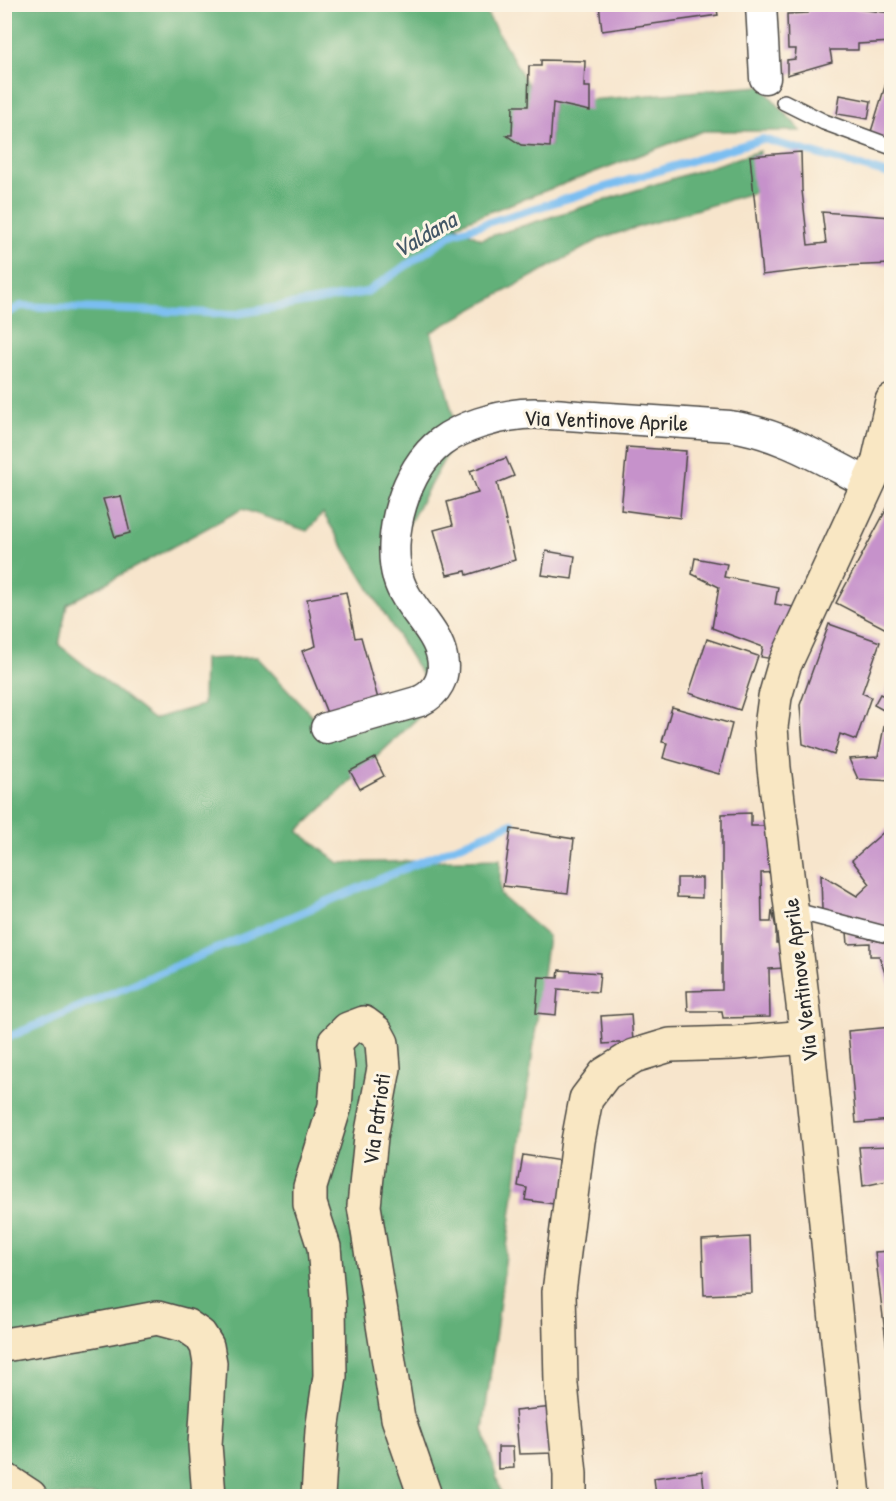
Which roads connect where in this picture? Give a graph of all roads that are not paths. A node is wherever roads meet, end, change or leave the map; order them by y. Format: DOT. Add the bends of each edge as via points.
graph roads {
  1 [pos="761,4"];
  2 [pos="765,78"];
  3 [pos="784,102"];
  4 [pos="891,147"];
  5 [pos="891,401"];
  6 [pos="868,483"];
  7 [pos="326,728"];
  8 [pos="792,910"];
  9 [pos="891,936"];
  10 [pos="807,1037"];
  11 [pos="4,1345"];
  12 [pos="4,1479"];
  13 [pos="30,1497"];
  14 [pos="208,1497"];
  15 [pos="318,1497"];
  16 [pos="424,1497"];
  17 [pos="570,1497"];
  18 [pos="854,1497"];
  1 -- 2 [label="street"];
  3 -- 4 [label="lane"];
  5 -- 6 [label="street, Via Ventinove Aprile" via="878,463"];
  6 -- 7 [label="street, Via Ventinove Aprile" via="752,429 532,414 468,428 440,442 427,454 400,507 393,545 404,593 440,646 443,660 438,687 420,701"];
  6 -- 8 [label="street, Via Ventinove Aprile" via="784,666 775,697 771,727 774,768"];
  8 -- 9 [label="lane"];
  8 -- 10 [label="street, Via Ventinove Aprile"];
  10 -- 17 [label="street" via="670,1045 634,1056 605,1074 586,1099 559,1292"];
  10 -- 18 [label="street, Via Ventinove Aprile"];
  11 -- 14 [label="street" via="157,1318 187,1326 200,1335 210,1363 205,1445"];
  12 -- 13 [label="street"];
  15 -- 16 [label="street, Via Patrioti" via="330,1376 329,1306 324,1247 310,1204 310,1186 335,1106 335,1042 348,1029 364,1023 382,1043 384,1068 364,1206 398,1418"];
}
